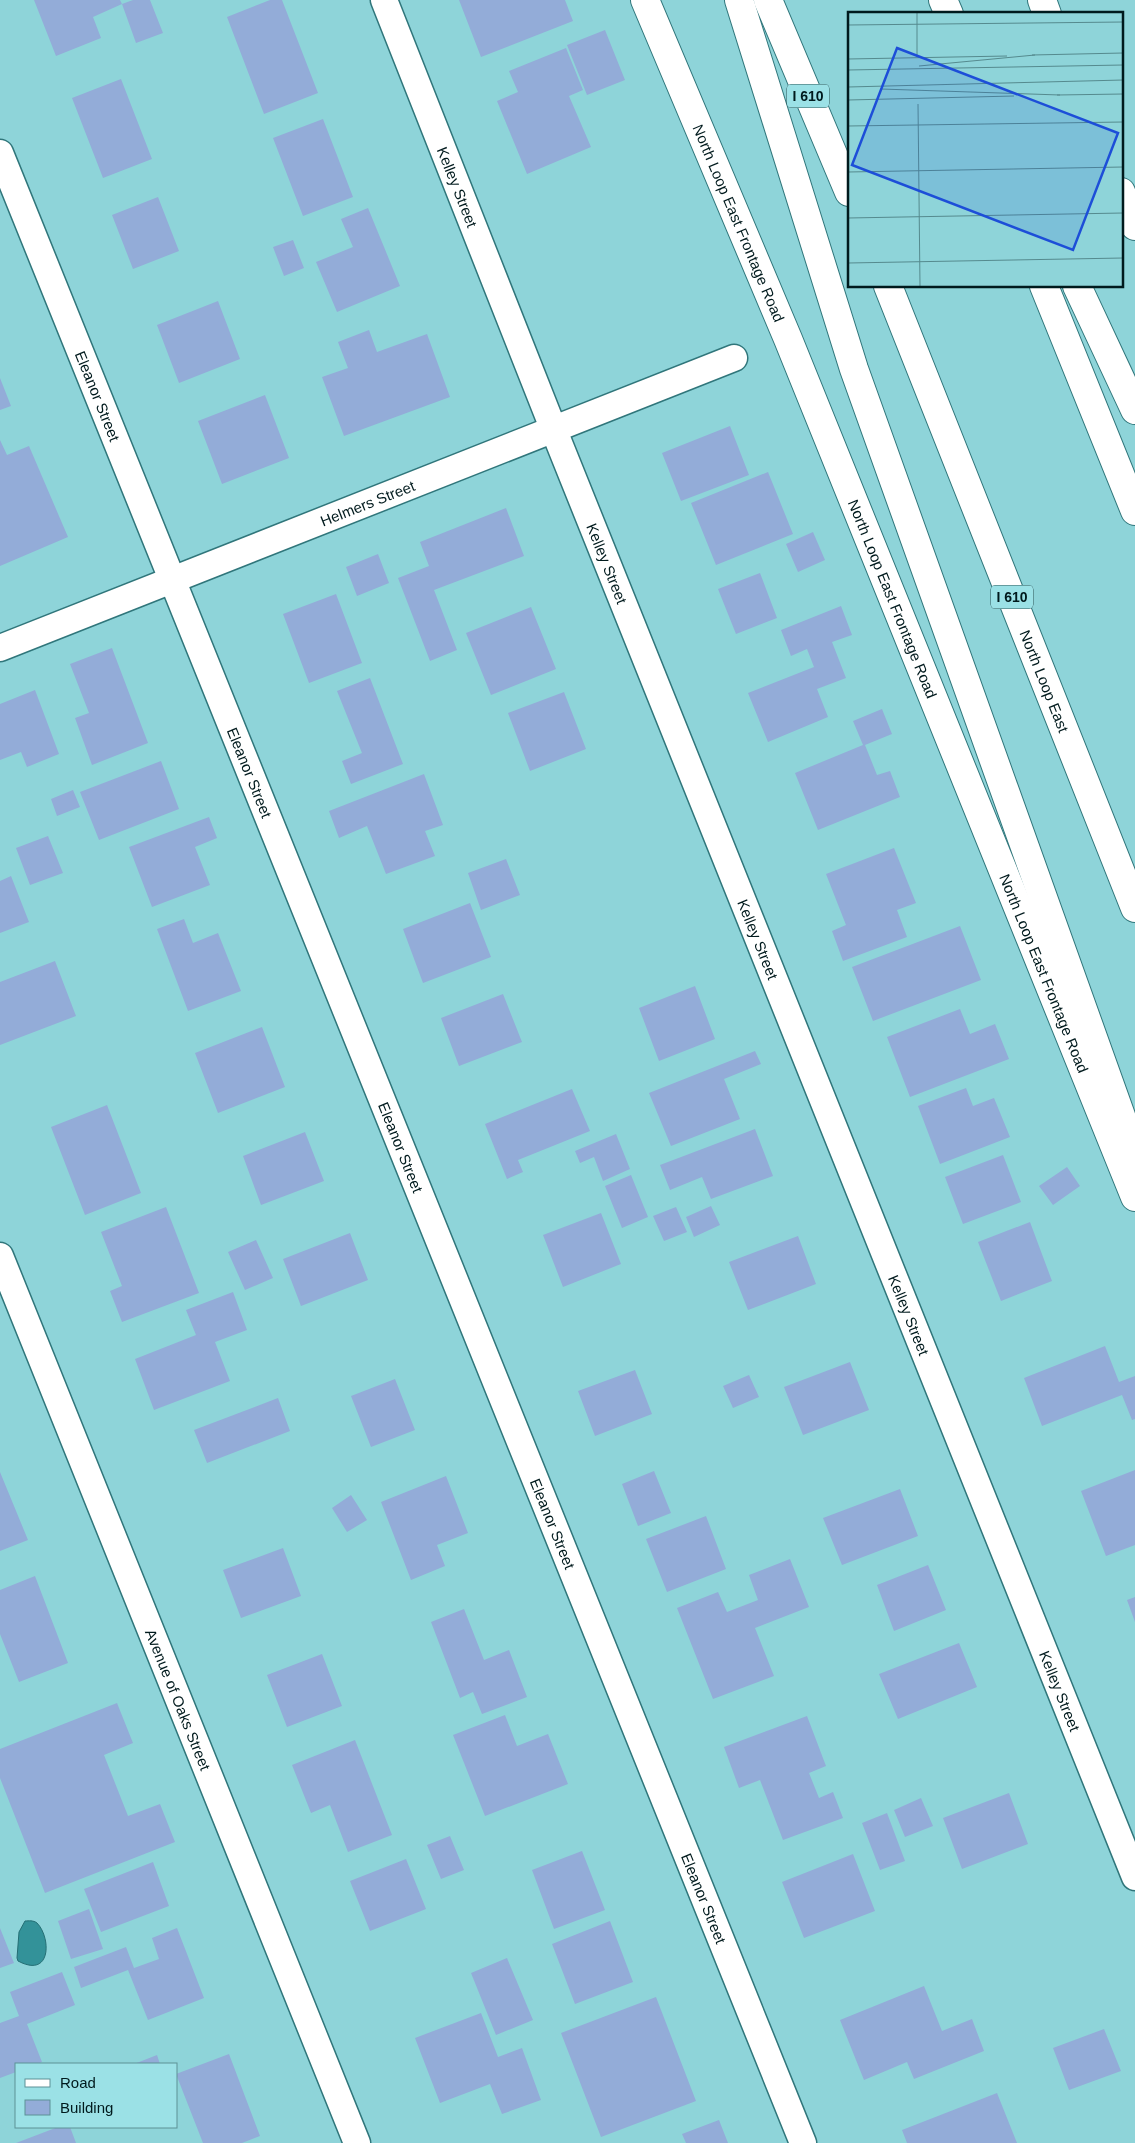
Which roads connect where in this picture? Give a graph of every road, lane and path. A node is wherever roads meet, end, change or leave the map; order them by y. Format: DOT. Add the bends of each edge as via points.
graph roads {
  1 [pos="384,0"];
  2 [pos="646,0"];
  3 [pos="739,0"];
  4 [pos="768,0"];
  5 [pos="928,0"];
  6 [pos="943,0"];
  7 [pos="1042,0"];
  8 [pos="932,12"];
  9 [pos="949,12"];
  10 [pos="1046,12"];
  11 [pos="0,153"];
  12 [pos="848,190"];
  13 [pos="1126,192"];
  14 [pos="1135,226"];
  15 [pos="889,288"];
  16 [pos="1045,288"];
  17 [pos="1078,288"];
  18 [pos="734,358"];
  19 [pos="1135,410"];
  20 [pos="553,428"];
  21 [pos="1135,511"];
  22 [pos="172,579"];
  23 [pos="0,648"];
  24 [pos="1135,908"];
  25 [pos="1135,1155"];
  26 [pos="1135,1197"];
  27 [pos="0,1256"];
  28 [pos="1135,1877"];
  29 [pos="358,2143"];
  30 [pos="803,2143"];
  1 -- 20 [label="street, Kelley Street"];
  2 -- 26 [label="main road, North Loop East Frontage Road" via="788,339"];
  3 -- 25 [label="main road" via="854,369"];
  4 -- 12 [label="main road, I 610"];
  5 -- 8 [label="main road"];
  6 -- 9 [label="main road"];
  7 -- 10 [label="main road"];
  11 -- 22 [label="street, Eleanor Street"];
  13 -- 14 [label="main road"];
  15 -- 24 [label="main road, North Loop East / I 610"];
  16 -- 21 [label="main road"];
  17 -- 19 [label="main road"];
  18 -- 20 [label="street, Helmers Street"];
  20 -- 22 [label="street, Helmers Street"];
  20 -- 28 [label="street, Kelley Street"];
  22 -- 23 [label="street, Helmers Street"];
  22 -- 30 [label="street, Eleanor Street"];
  27 -- 29 [label="street, Avenue of Oaks Street"];
}
